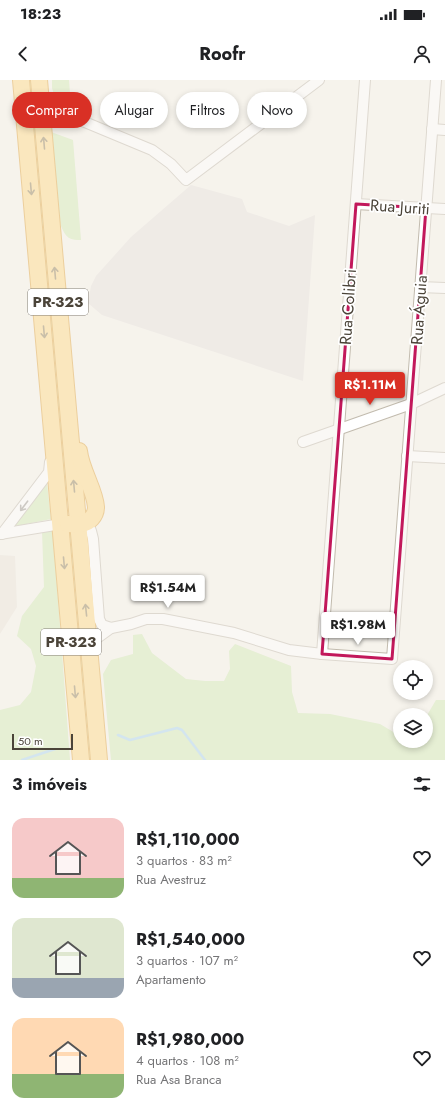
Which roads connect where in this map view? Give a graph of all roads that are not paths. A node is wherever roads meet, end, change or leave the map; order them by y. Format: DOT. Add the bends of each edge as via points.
graph roads {
  1 [pos="21,80"];
  2 [pos="39,80"];
  3 [pos="319,80"];
  4 [pos="365,80"];
  5 [pos="436,80"];
  6 [pos="40,92"];
  7 [pos="92,125"];
  8 [pos="43,128"];
  9 [pos="432,130"];
  10 [pos="445,130"];
  11 [pos="356,204"];
  12 [pos="426,208"];
  13 [pos="445,209"];
  14 [pos="420,287"];
  15 [pos="445,288"];
  16 [pos="445,388"];
  17 [pos="411,404"];
  18 [pos="339,429"];
  19 [pos="53,433"];
  20 [pos="303,442"];
  21 [pos="407,456"];
  22 [pos="445,458"];
  23 [pos="74,524"];
  24 [pos="1,534"];
  25 [pos="111,628"];
  26 [pos="89,644"];
  27 [pos="322,654"];
  28 [pos="81,760"];
  29 [pos="99,760"];
  1 -- 19 [label="highway, PR-323, one-way"];
  2 -- 6 [label="highway, PR-323"];
  3 -- 7 [label="street" via="186,180 171,164 152,150"];
  4 -- 11 [label="street, Rua Colibri"];
  5 -- 9 [label="street, Rua Águia"];
  23 -- 8 [label="highway, PR-323, one-way" via="95,515 96,509 80,461 60,327"];
  9 -- 10 [label="street"];
  9 -- 12 [label="street, Rua Águia"];
  11 -- 12 [label="street, Rua Juriti"];
  11 -- 18 [label="street, Rua Colibri"];
  12 -- 13 [label="street, Rua Juriti"];
  12 -- 14 [label="street, Rua Águia"];
  14 -- 15 [label="street"];
  14 -- 17 [label="street, Rua Águia"];
  16 -- 17 [label="street"];
  17 -- 18 [label="street"];
  17 -- 21 [label="street, Rua Águia"];
  18 -- 20 [label="street"];
  18 -- 27 [label="street, Rua Colibri"];
  19 -- 23 [label="highway, one-way" via="68,520"];
  19 -- 24 [label="street, one-way" via="49,472"];
  21 -- 22 [label="street"];
  21 -- 27 [label="street, Rua Águia" via="392,659"];
  23 -- 24 [label="street"];
  23 -- 25 [label="street" via="93,539 98,619 102,625"];
  26 -- 23 [label="highway, PR-323, one-way"];
  23 -- 28 [label="highway, PR-323, one-way"];
  25 -- 26 [label="street"];
  25 -- 27 [label="street" via="146,619 163,619 234,633 289,650"];
  26 -- 29 [label="highway, PR-323"];
}
